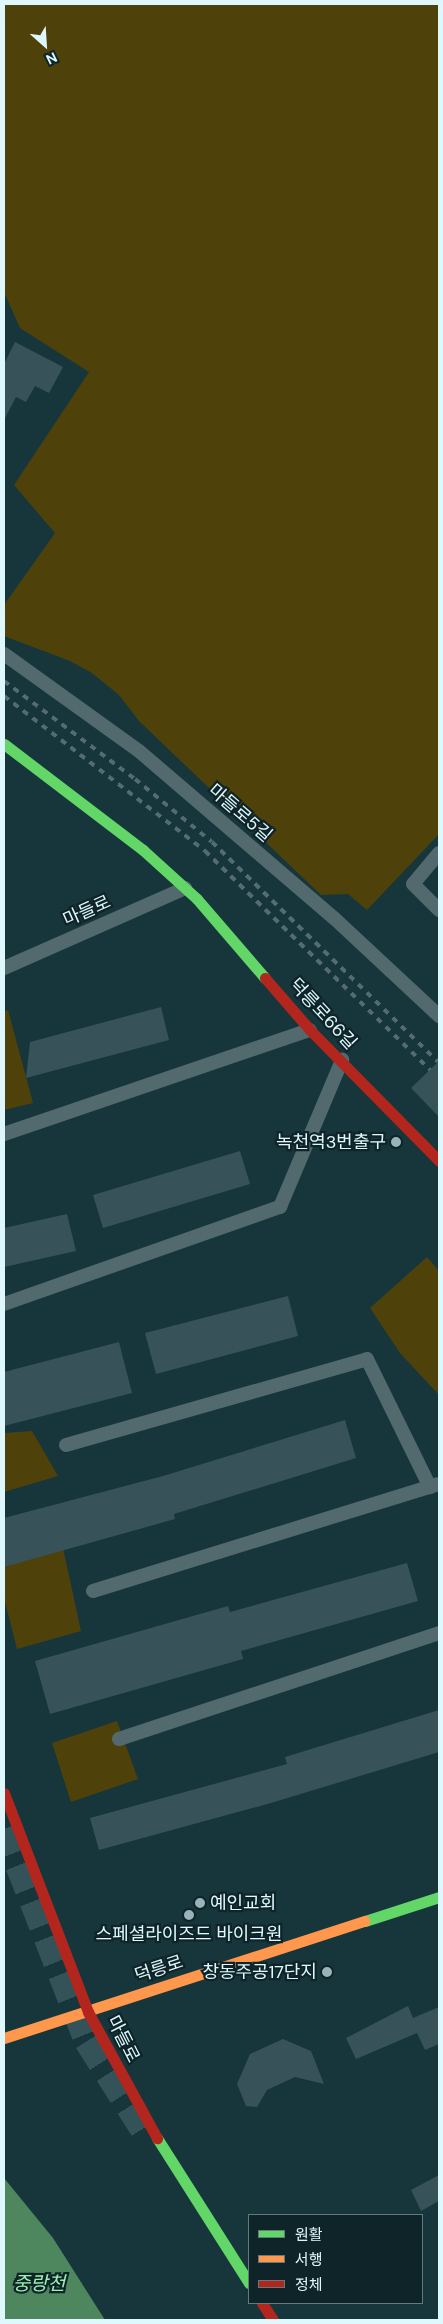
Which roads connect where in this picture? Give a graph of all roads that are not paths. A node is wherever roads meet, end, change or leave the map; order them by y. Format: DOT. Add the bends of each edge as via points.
graph roads {
  1 [pos="4,654"];
  2 [pos="4,744"];
  3 [pos="439,853"];
  4 [pos="185,888"];
  5 [pos="439,910"];
  6 [pos="4,968"];
  7 [pos="439,1016"];
  8 [pos="310,1030"];
  9 [pos="342,1060"];
  10 [pos="4,1134"];
  11 [pos="439,1161"];
  12 [pos="4,1304"];
  13 [pos="66,1445"];
  14 [pos="435,1486"];
  15 [pos="93,1591"];
  16 [pos="439,1633"];
  17 [pos="120,1739"];
  18 [pos="4,1793"];
  19 [pos="439,1897"];
  20 [pos="88,2012"];
  21 [pos="4,2038"];
  22 [pos="248,2281"];
  23 [pos="263,2304"];
  24 [pos="274,2320"];
  1 -- 7 [label="street, 마들로5길" via="140,752 334,918"];
  2 -- 4 [label="main road, 덕릉로66길" via="143,850"];
  3 -- 5 [label="street" via="413,884"];
  4 -- 6 [label="street, 마들로"];
  4 -- 8 [label="main road, 덕릉로66길"];
  8 -- 9 [label="main road, 덕릉로66길"];
  8 -- 10 [label="street"];
  9 -- 11 [label="main road, 덕릉로66길"];
  9 -- 12 [label="street" via="280,1207"];
  13 -- 14 [label="street" via="367,1359"];
  14 -- 15 [label="street"];
  16 -- 17 [label="street"];
  18 -- 20 [label="main road, 마들로"];
  19 -- 20 [label="main road, 덕릉로"];
  20 -- 21 [label="main road, 덕릉로"];
  20 -- 22 [label="main road, 마들로" via="154,2134"];
  23 -- 24 [label="main road"];
}
